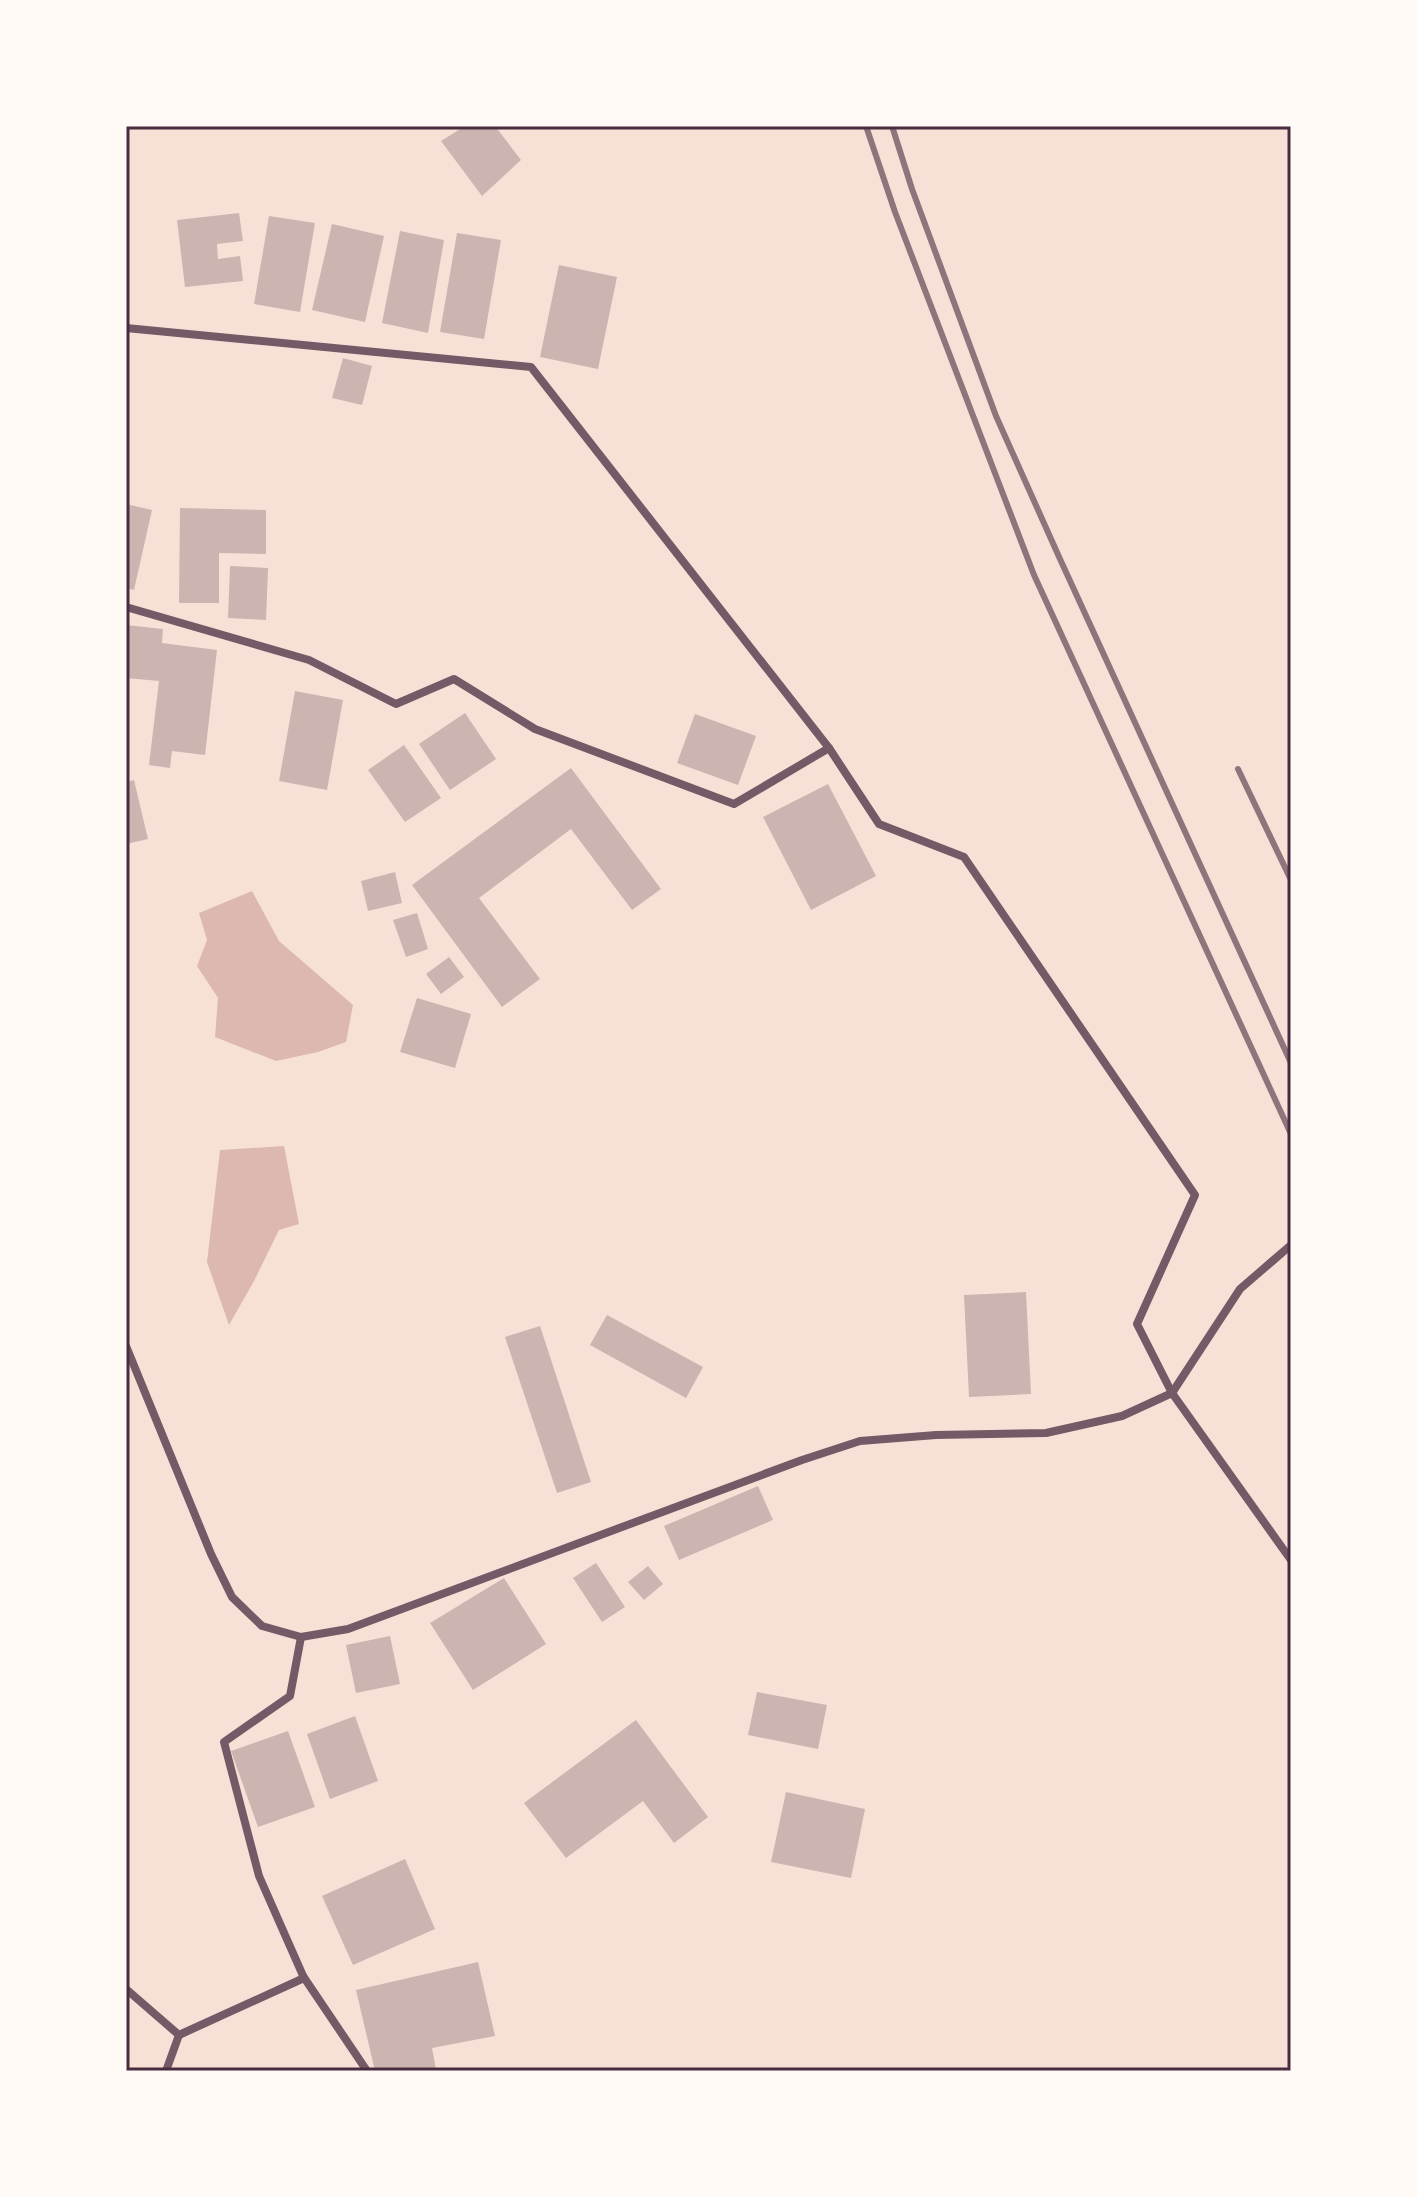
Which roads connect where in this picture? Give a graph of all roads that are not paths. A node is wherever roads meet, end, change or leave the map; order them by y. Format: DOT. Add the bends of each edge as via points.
graph roads {
  1 [pos="126,328"];
  2 [pos="126,607"];
  3 [pos="829,748"];
  4 [pos="1291,1245"];
  5 [pos="126,1346"];
  6 [pos="1172,1393"];
  7 [pos="1291,1560"];
  8 [pos="301,1637"];
  9 [pos="303,1976"];
  10 [pos="126,1989"];
  11 [pos="179,2035"];
  12 [pos="166,2071"];
  13 [pos="367,2071"];
  1 -- 3 [label="street" via="531,367"];
  2 -- 3 [label="street" via="309,660 396,704 454,679 535,729 734,804"];
  3 -- 6 [label="street" via="879,824 964,857 1195,1195 1137,1324"];
  4 -- 6 [label="street" via="1240,1289"];
  5 -- 8 [label="street" via="232,1597 262,1626"];
  6 -- 7 [label="street"];
  6 -- 8 [label="street" via="1122,1416 1046,1433 860,1441 348,1629"];
  8 -- 9 [label="street" via="290,1696 224,1742 259,1876"];
  9 -- 11 [label="street"];
  9 -- 13 [label="street"];
  10 -- 11 [label="street"];
  11 -- 12 [label="street"];
}
